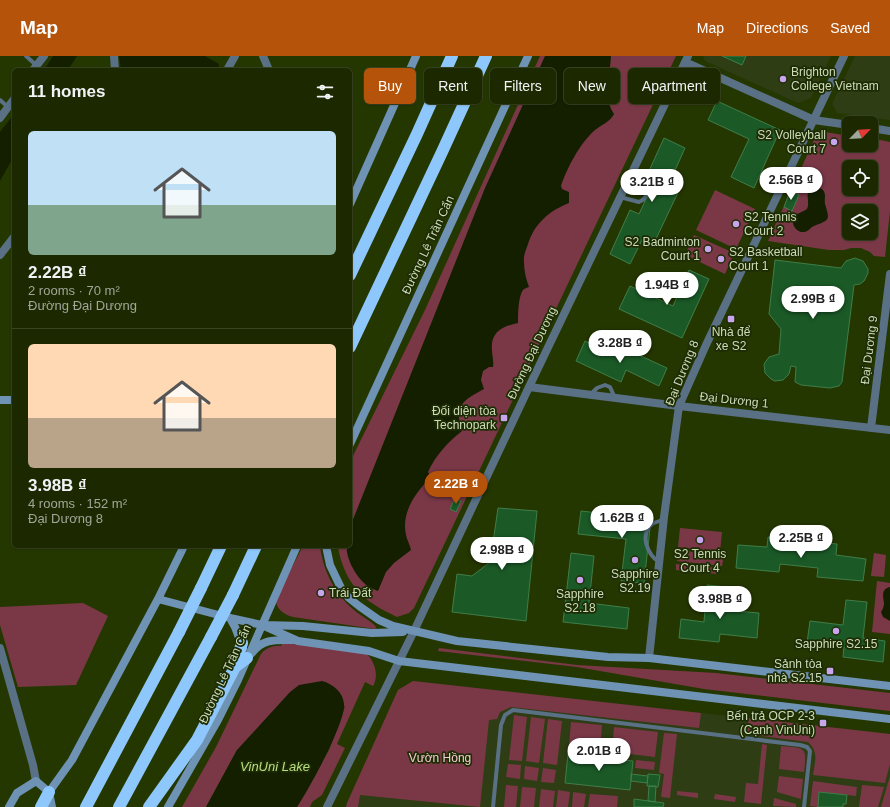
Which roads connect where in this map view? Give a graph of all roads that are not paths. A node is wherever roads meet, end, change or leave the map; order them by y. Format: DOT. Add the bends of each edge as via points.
graph roads {
  1 [pos="26,56"];
  2 [pos="44,56"];
  3 [pos="114,56"];
  4 [pos="235,56"];
  5 [pos="263,56"];
  6 [pos="416,56"];
  7 [pos="452,56"];
  8 [pos="486,56"];
  9 [pos="528,56"];
  10 [pos="844,56"];
  11 [pos="686,59"];
  12 [pos="35,67"];
  13 [pos="115,68"];
  14 [pos="228,68"];
  15 [pos="268,68"];
  16 [pos="0,100"];
  17 [pos="12,102"];
  18 [pos="8,107"];
  19 [pos="0,118"];
  20 [pos="814,120"];
  21 [pos="842,124"];
  22 [pos="878,129"];
  23 [pos="890,131"];
  24 [pos="632,172"];
  25 [pos="352,196"];
  26 [pos="620,197"];
  27 [pos="12,240"];
  28 [pos="0,255"];
  29 [pos="352,271"];
  30 [pos="890,274"];
  31 [pos="889,293"];
  32 [pos="352,343"];
  33 [pos="529,388"];
  34 [pos="590,395"];
  35 [pos="615,398"];
  36 [pos="0,400"];
  37 [pos="12,400"];
  38 [pos="679,406"];
  39 [pos="871,428"];
  40 [pos="890,430"];
  41 [pos="352,440"];
  42 [pos="664,520"];
  43 [pos="183,548"];
  44 [pos="220,548"];
  45 [pos="255,548"];
  46 [pos="296,548"];
  47 [pos="326,548"];
  48 [pos="659,562"];
  49 [pos="158,599"];
  50 [pos="230,618"];
  51 [pos="262,624"];
  52 [pos="414,631"];
  53 [pos="298,640"];
  54 [pos="242,643"];
  55 [pos="0,648"];
  56 [pos="247,658"];
  57 [pos="649,658"];
  58 [pos="399,661"];
  59 [pos="235,667"];
  60 [pos="890,686"];
  61 [pos="890,719"];
  62 [pos="36,781"];
  63 [pos="49,792"];
  64 [pos="334,793"];
  65 [pos="9,807"];
  66 [pos="41,807"];
  67 [pos="52,807"];
  68 [pos="86,807"];
  69 [pos="119,807"];
  70 [pos="149,807"];
  71 [pos="168,807"];
  72 [pos="327,807"];
  73 [pos="332,807"];
  74 [pos="493,807"];
  75 [pos="804,807"];
  1 -- 12 [label="lane"];
  2 -- 12 [label="street"];
  3 -- 13 [label="street"];
  4 -- 14 [label="street"];
  5 -- 15 [label="street"];
  6 -- 25 [label="main road"];
  7 -- 29 [label="highway"];
  8 -- 32 [label="highway"];
  9 -- 41 [label="main road, Đường Lê Trần Cẩn"];
  10 -- 20 [label="street, Đại Dương 8"];
  11 -- 20 [label="street"];
  11 -- 24 [label="street, Đường Đại Dương"];
  16 -- 18 [label="lane"];
  17 -- 18 [label="street"];
  18 -- 19 [label="street"];
  20 -- 21 [label="street"];
  20 -- 38 [label="street, Đại Dương 8"];
  22 -- 23 [label="street"];
  24 -- 26 [label="street, Đường Đại Dương"];
  24 -- 26 [label="lane" via="646,181 646,198 638,202"];
  26 -- 33 [label="street, Đường Đại Dương"];
  27 -- 28 [label="street"];
  30 -- 31 [label="street, Đại Dương 9"];
  31 -- 39 [label="street, Đại Dương 9"];
  33 -- 34 [label="street, Đại Dương 1"];
  33 -- 52 [label="street, Đường Đại Dương"];
  34 -- 35 [label="street, Đại Dương 1"];
  34 -- 35 [label="lane" via="601,385 605,385 610,387"];
  35 -- 38 [label="street, Đại Dương 1"];
  36 -- 37 [label="main road"];
  38 -- 39 [label="street, Đại Dương 1"];
  38 -- 42 [label="street, Đại Dương 8"];
  39 -- 40 [label="street, Đại Dương 1"];
  42 -- 48 [label="street, Đại Dương 8"];
  42 -- 48 [label="lane" via="652,525 646,536 647,547"];
  43 -- 49 [label="main road"];
  44 -- 68 [label="highway, bridge" via="179,632"];
  45 -- 69 [label="highway, bridge" via="211,637"];
  46 -- 51 [label="main road, Đường Lê Trần Cẩn"];
  47 -- 52 [label="main road" via="330,565 349,598 379,620"];
  48 -- 57 [label="street, Đại Dương 8"];
  49 -- 50 [label="main road"];
  49 -- 63 [label="main road" via="72,760"];
  50 -- 51 [label="main road"];
  50 -- 54 [label="main road"];
  51 -- 52 [label="main road" via="372,633"];
  51 -- 53 [label="main road"];
  51 -- 56 [label="main road, Đường Lê Trần Cẩn"];
  52 -- 57 [label="main road" via="457,641 598,656"];
  52 -- 58 [label="street, Đường Đại Dương"];
  53 -- 56 [label="main road" via="263,642"];
  53 -- 58 [label="main road" via="369,651"];
  54 -- 56 [label="main road"];
  54 -- 59 [label="highway"];
  55 -- 62 [label="street"];
  56 -- 59 [label="highway"];
  56 -- 71 [label="main road, Đường Lê Trần Cẩn" via="218,720"];
  57 -- 60 [label="main road"];
  58 -- 61 [label="main road"];
  58 -- 64 [label="street, Đường Đại Dương"];
  59 -- 70 [label="highway" via="197,740"];
  62 -- 63 [label="main road"];
  62 -- 65 [label="main road" via="17,793"];
  63 -- 66 [label="highway"];
  63 -- 67 [label="main road"];
  64 -- 72 [label="street, Đường Đại Dương"];
  64 -- 73 [label="street"];
  74 -- 75 [label="lane" via="501,725 505,715 513,710 807,747 810,751"];
}
